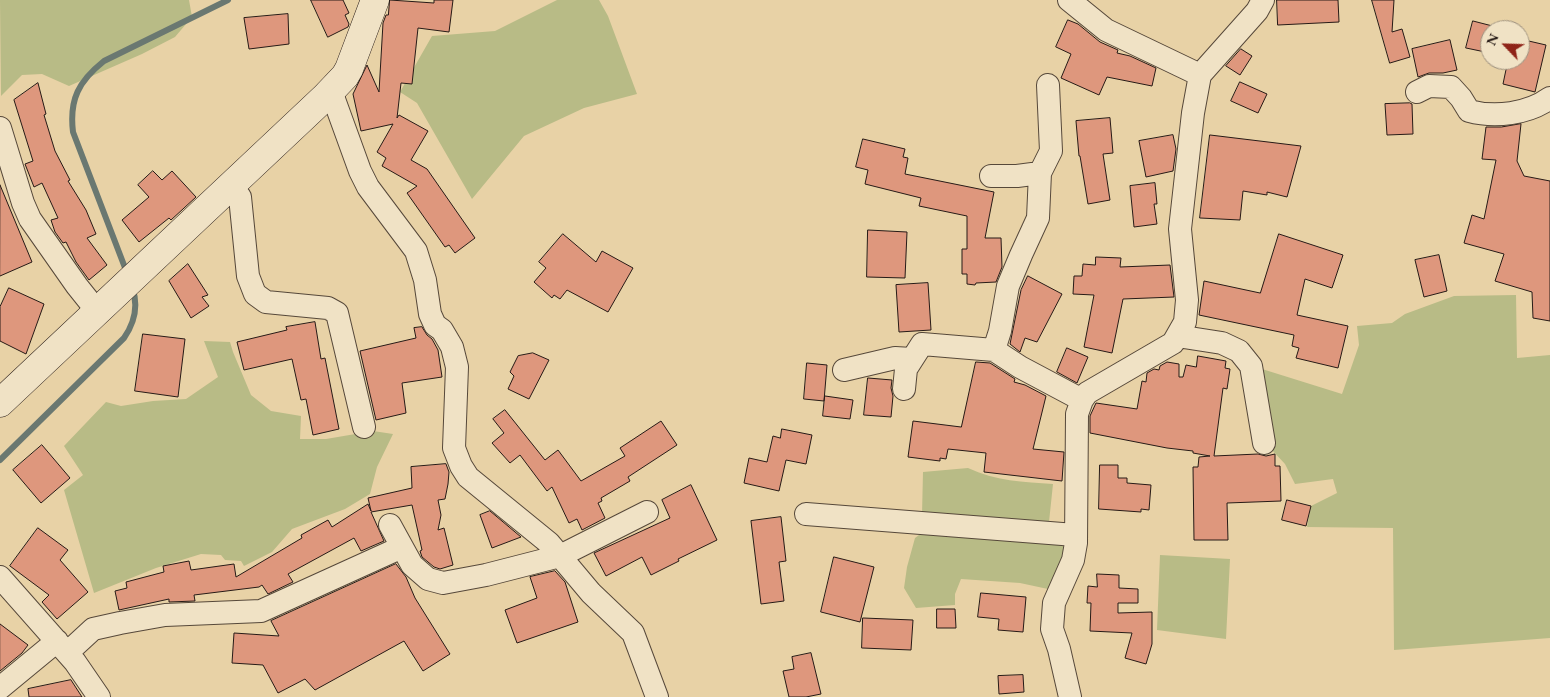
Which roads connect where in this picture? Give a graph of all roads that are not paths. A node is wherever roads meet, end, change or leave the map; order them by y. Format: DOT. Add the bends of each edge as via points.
graph roads {
  1 [pos="375,0"];
  2 [pos="1068,0"];
  3 [pos="1263,0"];
  4 [pos="1200,75"];
  5 [pos="1048,86"];
  6 [pos="331,91"];
  7 [pos="1417,92"];
  8 [pos="1550,98"];
  9 [pos="0,128"];
  10 [pos="1040,173"];
  11 [pos="991,176"];
  12 [pos="231,186"];
  13 [pos="97,312"];
  14 [pos="1177,336"];
  15 [pos="994,350"];
  16 [pos="912,359"];
  17 [pos="844,370"];
  18 [pos="904,389"];
  19 [pos="1082,400"];
  20 [pos="0,402"];
  21 [pos="364,428"];
  22 [pos="1264,443"];
  23 [pos="647,512"];
  24 [pos="806,514"];
  25 [pos="390,525"];
  26 [pos="1075,535"];
  27 [pos="402,547"];
  28 [pos="560,556"];
  29 [pos="0,577"];
  30 [pos="62,647"];
  31 [pos="0,688"];
  32 [pos="98,697"];
  33 [pos="657,697"];
  34 [pos="1070,697"];
  1 -- 6 [label="street" via="349,69"];
  2 -- 4 [label="street" via="1106,30"];
  3 -- 4 [label="street"];
  4 -- 14 [label="street" via="1180,229 1187,300 1185,322"];
  5 -- 10 [label="street" via="1051,151"];
  6 -- 12 [label="street"];
  6 -- 28 [label="street" via="360,171 416,251 430,314 452,347 457,367 454,448 461,466 468,477 550,543"];
  7 -- 8 [label="street" via="1429,86 1451,86 1469,111 1481,114 1520,112 1541,105"];
  9 -- 13 [label="street" via="30,218"];
  10 -- 11 [label="street"];
  10 -- 15 [label="street" via="1038,218 1008,286"];
  12 -- 13 [label="street"];
  12 -- 21 [label="street" via="240,197 248,276 255,294 266,302 328,308 337,313"];
  13 -- 20 [label="street"];
  14 -- 19 [label="street" via="1173,343 1087,393"];
  14 -- 22 [label="street" via="1222,343 1239,351 1251,366"];
  15 -- 16 [label="street" via="922,344"];
  15 -- 19 [label="street"];
  16 -- 17 [label="street" via="895,358"];
  16 -- 18 [label="street" via="906,369"];
  19 -- 26 [label="street" via="1077,414"];
  23 -- 28 [label="street"];
  24 -- 26 [label="street"];
  25 -- 27 [label="street"];
  26 -- 34 [label="street" via="1073,560 1054,602 1052,629"];
  27 -- 28 [label="street" via="412,565 428,579 443,583"];
  27 -- 30 [label="street" via="261,611 165,615 120,623 93,629"];
  28 -- 33 [label="street" via="591,594 633,633"];
  29 -- 30 [label="street"];
  30 -- 31 [label="street"];
  30 -- 32 [label="street"];
}
